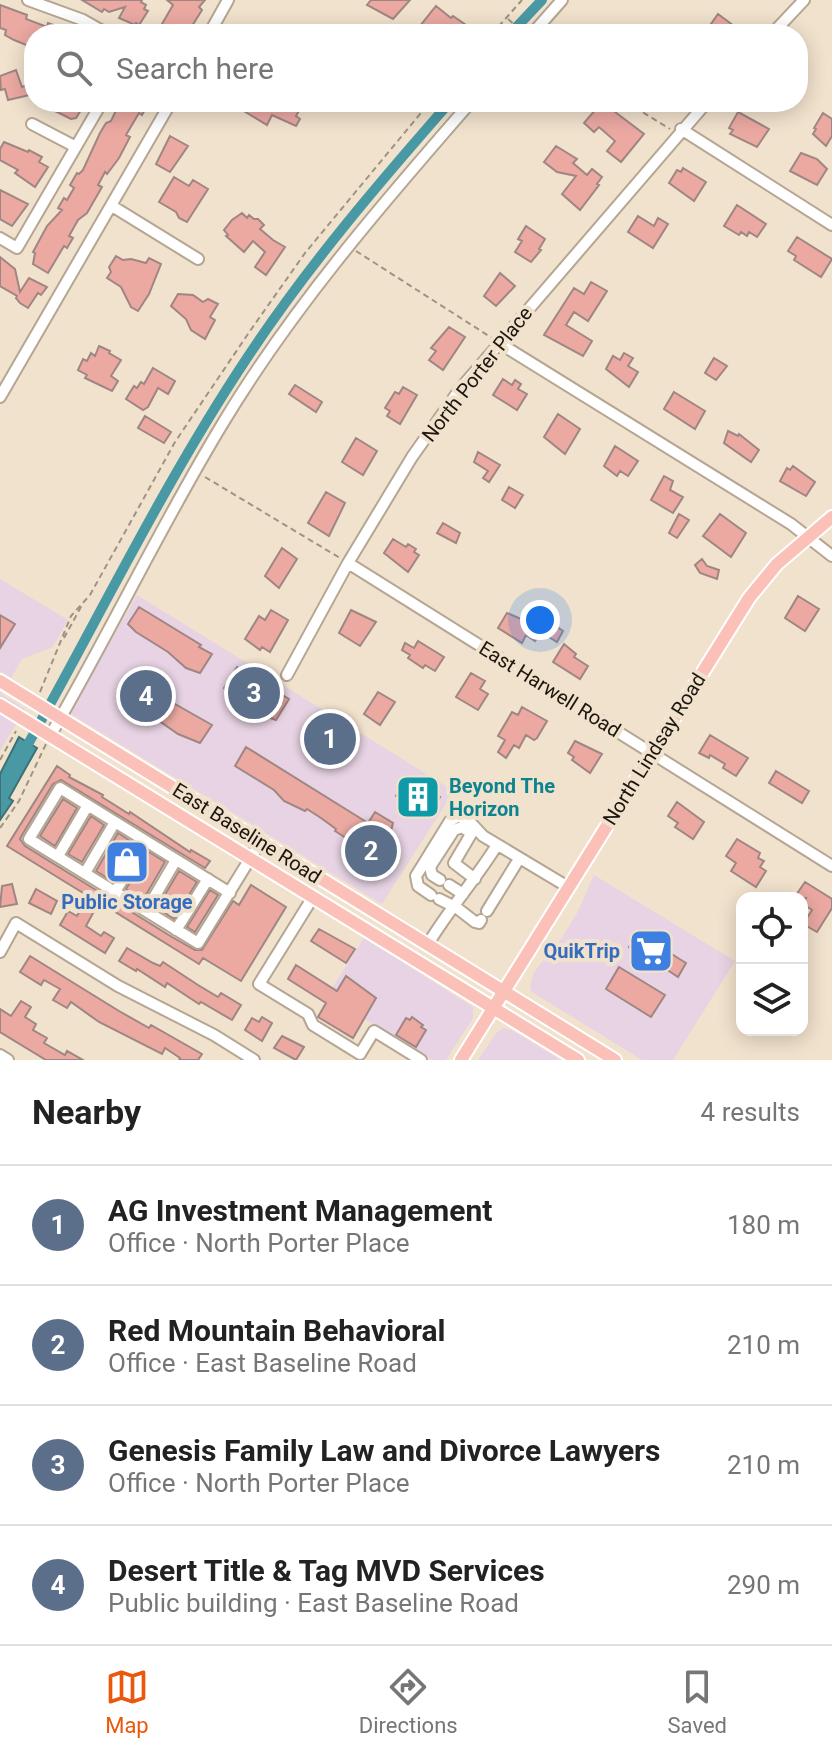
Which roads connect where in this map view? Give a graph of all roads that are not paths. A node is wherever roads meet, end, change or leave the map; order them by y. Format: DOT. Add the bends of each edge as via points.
graph roads {
  1 [pos="28,0"];
  2 [pos="228,0"];
  3 [pos="562,0"];
  4 [pos="804,0"];
  5 [pos="90,24"];
  6 [pos="215,24"];
  7 [pos="541,24"];
  8 [pos="781,24"];
  9 [pos="96,112"];
  10 [pos="165,112"];
  11 [pos="462,112"];
  12 [pos="698,112"];
  13 [pos="32,124"];
  14 [pos="680,132"];
  15 [pos="76,147"];
  16 [pos="112,206"];
  17 [pos="832,225"];
  18 [pos="0,238"];
  19 [pos="198,259"];
  20 [pos="499,343"];
  21 [pos="0,397"];
  22 [pos="832,517"];
  23 [pos="809,536"];
  24 [pos="832,556"];
  25 [pos="348,563"];
  26 [pos="287,675"];
  27 [pos="0,681"];
  28 [pos="0,705"];
  29 [pos="61,718"];
  30 [pos="50,736"];
  31 [pos="653,753"];
  32 [pos="88,805"];
  33 [pos="115,822"];
  34 [pos="473,830"];
  35 [pos="146,841"];
  36 [pos="261,841"];
  37 [pos="497,845"];
  38 [pos="58,856"];
  39 [pos="251,858"];
  40 [pos="519,859"];
  41 [pos="176,860"];
  42 [pos="832,866"];
  43 [pos="85,873"];
  44 [pos="208,879"];
  45 [pos="475,879"];
  46 [pos="568,887"];
  47 [pos="115,892"];
  48 [pos="230,893"];
  49 [pos="463,894"];
  50 [pos="313,897"];
  51 [pos="453,907"];
  52 [pos="146,911"];
  53 [pos="176,930"];
  54 [pos="428,944"];
  55 [pos="0,952"];
  56 [pos="499,1000"];
  57 [pos="0,1055"];
  58 [pos="8,1060"];
  59 [pos="254,1060"];
  60 [pos="421,1060"];
  61 [pos="461,1060"];
  62 [pos="578,1060"];
  63 [pos="615,1060"];
  1 -- 5 [label="street"];
  2 -- 6 [label="street"];
  3 -- 7 [label="street"];
  4 -- 8 [label="street"];
  9 -- 15 [label="street"];
  10 -- 16 [label="street"];
  11 -- 29 [label="street" via="349,245 260,366"];
  12 -- 14 [label="street, North Porter Place"];
  13 -- 15 [label="street"];
  14 -- 17 [label="street"];
  14 -- 20 [label="street, North Porter Place"];
  15 -- 18 [label="street" via="17,248"];
  16 -- 19 [label="street"];
  16 -- 21 [label="street"];
  20 -- 23 [label="street"];
  20 -- 25 [label="street, North Porter Place" via="412,457"];
  22 -- 23 [label="main road, North Lindsay Road"];
  23 -- 24 [label="street"];
  23 -- 31 [label="main road, North Lindsay Road" via="749,598"];
  25 -- 26 [label="street, North Porter Place"];
  25 -- 31 [label="street, East Harwell Road"];
  27 -- 29 [label="main road, East Baseline Road" via="37,697"];
  28 -- 30 [label="main road, East Baseline Road" via="20,725"];
  29 -- 30 [label="street"];
  29 -- 36 [label="main road, East Baseline Road"];
  30 -- 39 [label="main road, East Baseline Road"];
  31 -- 42 [label="street, East Harwell Road"];
  31 -- 46 [label="main road, North Lindsay Road"];
  32 -- 33 [label="street"];
  32 -- 38 [label="street"];
  32 -- 38 [label="street" via="60,788 29,839"];
  33 -- 35 [label="street"];
  33 -- 43 [label="street"];
  34 -- 37 [label="street"];
  34 -- 45 [label="street" via="454,863"];
  34 -- 49 [label="street" via="454,830 430,869"];
  34 -- 51 [label="street" via="459,816 450,821 416,876 418,886"];
  35 -- 41 [label="street"];
  35 -- 47 [label="street"];
  36 -- 39 [label="street"];
  36 -- 54 [label="main road, East Baseline Road"];
  37 -- 40 [label="street"];
  37 -- 45 [label="street"];
  38 -- 43 [label="street"];
  39 -- 48 [label="street"];
  39 -- 50 [label="main road, East Baseline Road"];
  40 -- 46 [label="street"];
  40 -- 51 [label="street" via="479,923"];
  41 -- 44 [label="street"];
  41 -- 52 [label="street"];
  43 -- 47 [label="street"];
  44 -- 48 [label="street"];
  44 -- 53 [label="street"];
  45 -- 49 [label="street"];
  46 -- 56 [label="main road, North Lindsay Road"];
  47 -- 52 [label="street"];
  48 -- 53 [label="street" via="198,943"];
  49 -- 51 [label="street"];
  50 -- 56 [label="main road, East Baseline Road"];
  50 -- 60 [label="street" via="259,984 360,1054 374,1031"];
  51 -- 54 [label="street"];
  52 -- 53 [label="street"];
  54 -- 56 [label="main road, East Baseline Road"];
  55 -- 59 [label="street" via="16,923"];
  56 -- 61 [label="main road, North Lindsay Road"];
  56 -- 62 [label="main road, East Baseline Road"];
  56 -- 63 [label="main road, East Baseline Road"];
  57 -- 58 [label="street"];
}
